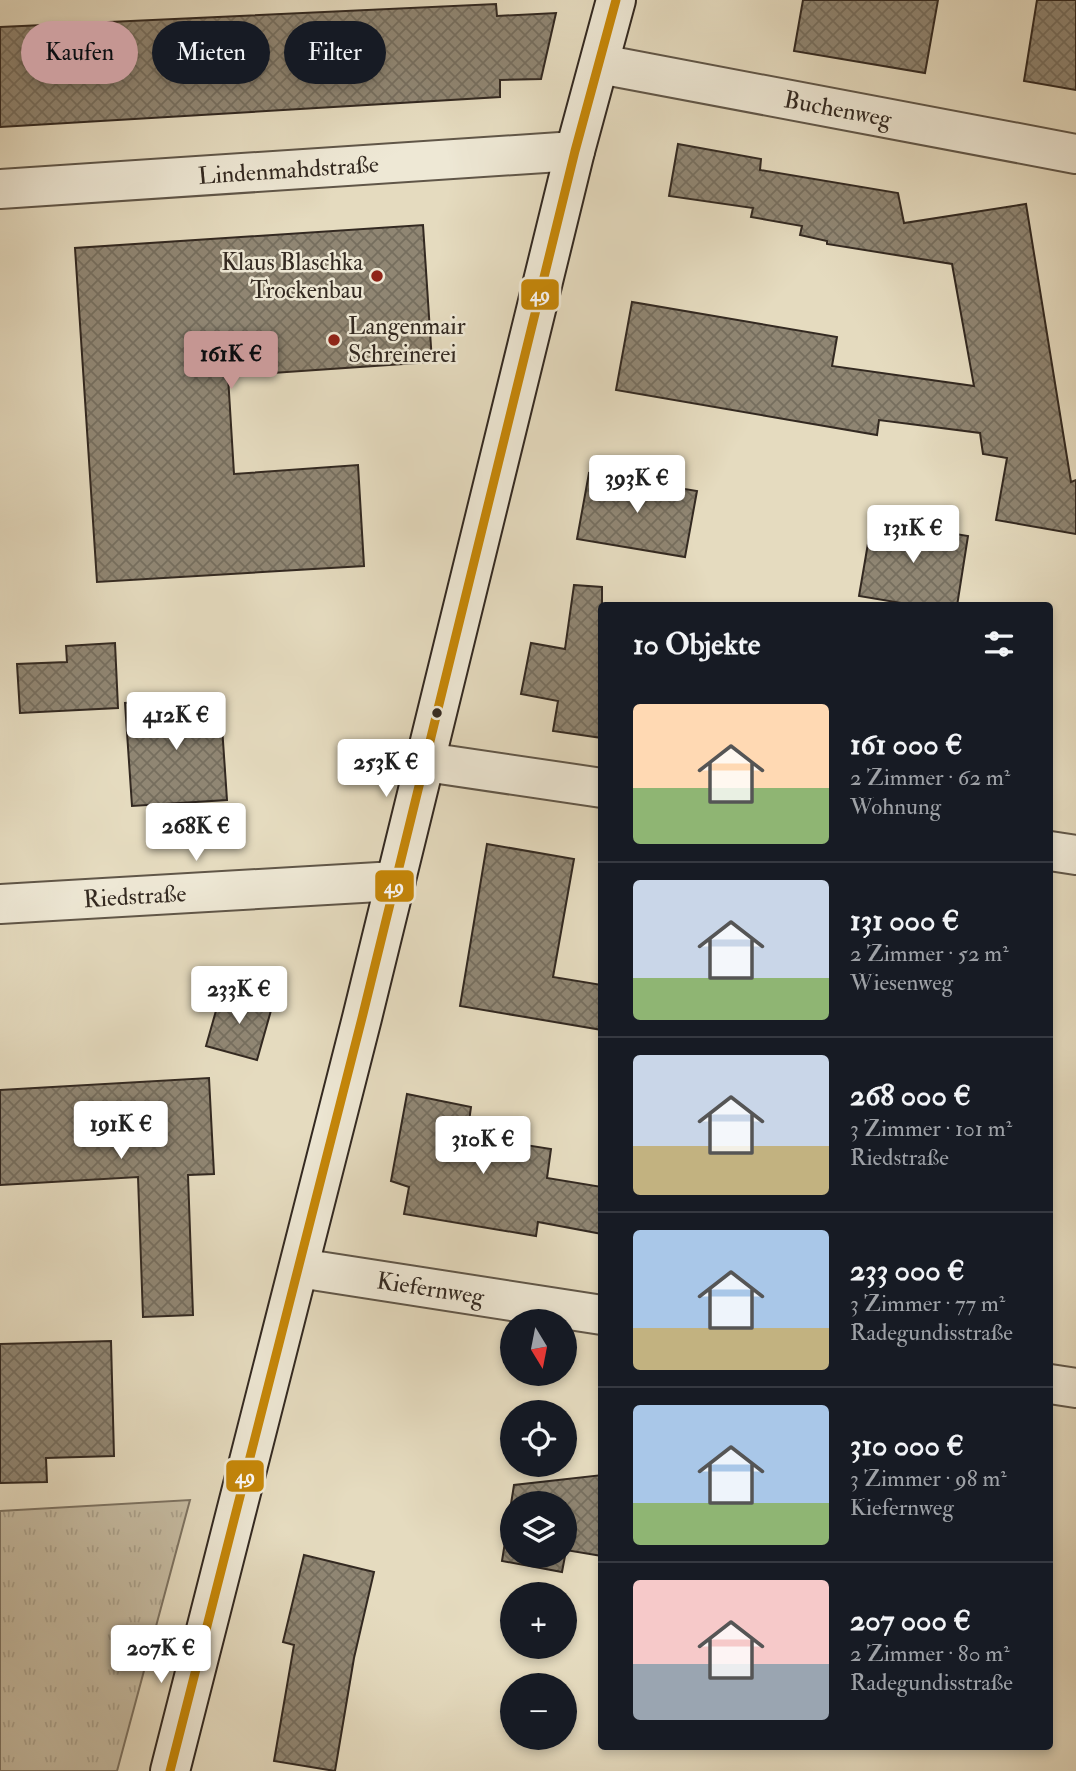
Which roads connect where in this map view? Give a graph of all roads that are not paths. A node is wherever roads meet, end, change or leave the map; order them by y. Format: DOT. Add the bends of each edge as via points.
graph roads {
  1 [pos="616,0"];
  2 [pos="600,64"];
  3 [pos="575,151"];
  4 [pos="1076,154"];
  5 [pos="0,189"];
  6 [pos="426,762"];
  7 [pos="598,787"];
  8 [pos="1053,851"];
  9 [pos="1076,855"];
  10 [pos="396,881"];
  11 [pos="0,904"];
  12 [pos="299,1268"];
  13 [pos="598,1314"];
  14 [pos="1053,1384"];
  15 [pos="1076,1388"];
  16 [pos="170,1771"];
  1 -- 2 [label="street"];
  2 -- 3 [label="street"];
  2 -- 4 [label="street, Buchenweg"];
  3 -- 5 [label="street, Lindenmahdstraße"];
  3 -- 6 [label="street"];
  6 -- 7 [label="street"];
  6 -- 10 [label="street"];
  8 -- 9 [label="street"];
  10 -- 11 [label="street, Riedstraße"];
  10 -- 12 [label="street"];
  12 -- 13 [label="street, Kiefernweg"];
  12 -- 16 [label="street"];
  14 -- 15 [label="street"];
}
